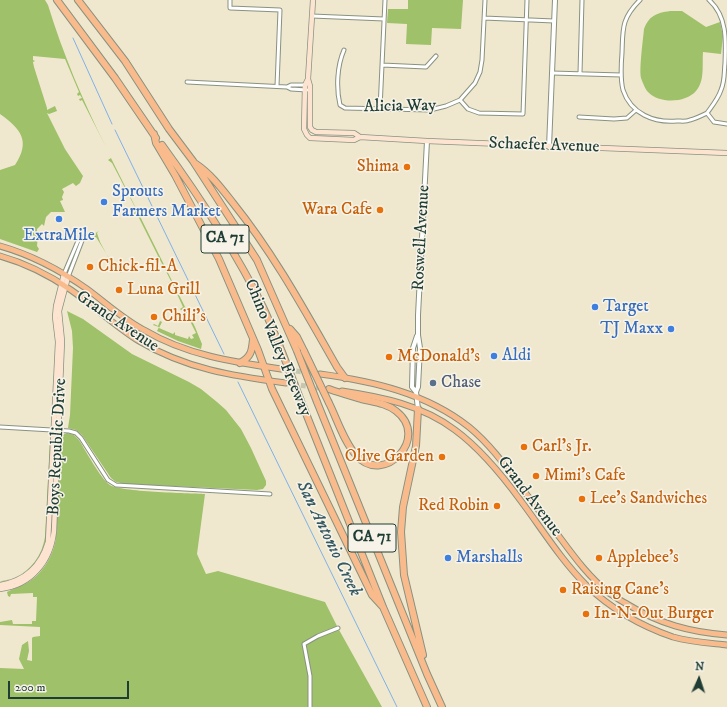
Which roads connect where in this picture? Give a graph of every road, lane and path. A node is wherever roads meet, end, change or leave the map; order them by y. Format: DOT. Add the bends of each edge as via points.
graph roads {
  1 [pos="57,0"];
  2 [pos="78,0"];
  3 [pos="230,0"];
  4 [pos="313,0"];
  5 [pos="385,0"];
  6 [pos="485,0"];
  7 [pos="527,0"];
  8 [pos="555,0"];
  9 [pos="582,0"];
  10 [pos="640,0"];
  11 [pos="711,1"];
  12 [pos="312,16"];
  13 [pos="484,18"];
  14 [pos="384,19"];
  15 [pos="526,20"];
  16 [pos="554,20"];
  17 [pos="727,37"];
  18 [pos="344,50"];
  19 [pos="436,56"];
  20 [pos="382,65"];
  21 [pos="552,73"];
  22 [pos="580,73"];
  23 [pos="621,75"];
  24 [pos="187,82"];
  25 [pos="277,86"];
  26 [pos="308,88"];
  27 [pos="460,100"];
  28 [pos="380,109"];
  29 [pos="636,110"];
  30 [pos="707,113"];
  31 [pos="579,117"];
  32 [pos="727,124"];
  33 [pos="154,134"];
  34 [pos="360,137"];
  35 [pos="426,141"];
  36 [pos="549,146"];
  37 [pos="727,153"];
  38 [pos="193,161"];
  39 [pos="84,237"];
  40 [pos="0,246"];
  41 [pos="0,256"];
  42 [pos="66,276"];
  43 [pos="63,285"];
  44 [pos="286,325"];
  45 [pos="253,337"];
  46 [pos="240,363"];
  47 [pos="264,366"];
  48 [pos="281,369"];
  49 [pos="320,374"];
  50 [pos="345,378"];
  51 [pos="269,381"];
  52 [pos="286,383"];
  53 [pos="328,389"];
  54 [pos="417,395"];
  55 [pos="418,410"];
  56 [pos="0,427"];
  57 [pos="56,430"];
  58 [pos="270,494"];
  59 [pos="0,585"];
  60 [pos="0,589"];
  61 [pos="383,607"];
  62 [pos="338,628"];
  63 [pos="727,635"];
  64 [pos="727,645"];
  65 [pos="427,674"];
  66 [pos="310,707"];
  67 [pos="427,707"];
  68 [pos="442,707"];
  1 -- 33 [label="highway, Chino Valley Freeway / CA 71"];
  2 -- 38 [label="highway, Chino Valley Freeway / CA 71" via="125,61"];
  3 -- 25 [label="street" via="230,8 280,10"];
  4 -- 12 [label="main road"];
  5 -- 14 [label="street"];
  6 -- 13 [label="street"];
  7 -- 15 [label="street"];
  8 -- 16 [label="street"];
  9 -- 22 [label="street"];
  10 -- 23 [label="street" via="630,10 623,26"];
  11 -- 17 [label="street" via="722,17"];
  12 -- 14 [label="street"];
  12 -- 26 [label="main road"];
  13 -- 15 [label="street"];
  13 -- 27 [label="street" via="480,72 475,83"];
  14 -- 20 [label="street"];
  15 -- 16 [label="street"];
  15 -- 27 [label="street" via="523,114 479,113 468,109"];
  16 -- 21 [label="street"];
  17 -- 30 [label="street" via="724,82 717,99"];
  18 -- 28 [label="street, Alicia Way" via="339,62 340,105 345,108"];
  19 -- 20 [label="street" via="426,67"];
  20 -- 28 [label="street"];
  21 -- 22 [label="street"];
  21 -- 36 [label="street"];
  22 -- 23 [label="street"];
  23 -- 29 [label="street" via="623,90"];
  24 -- 25 [label="street"];
  25 -- 26 [label="street"];
  26 -- 34 [label="main road, Schaefer Avenue" via="312,130 354,134"];
  26 -- 34 [label="main road, Schaefer Avenue" via="305,132 310,138 354,140"];
  27 -- 28 [label="street, Alicia Way" via="430,110"];
  29 -- 30 [label="street" via="651,119 670,122 689,121"];
  29 -- 31 [label="street" via="627,118"];
  30 -- 32 [label="street" via="714,122"];
  33 -- 45 [label="highway" via="156,143 219,259"];
  33 -- 61 [label="highway, Chino Valley Freeway / CA 71, bridge" via="224,237 260,302"];
  34 -- 35 [label="main road, Schaefer Avenue"];
  35 -- 36 [label="main road, Schaefer Avenue"];
  35 -- 54 [label="street, Roswell Avenue" via="418,335 413,348 412,386"];
  36 -- 37 [label="main road, Schaefer Avenue"];
  38 -- 44 [label="highway, Chino Valley Freeway / CA 71" via="257,260"];
  38 -- 50 [label="highway" via="208,172 259,238"];
  39 -- 42 [label="street"];
  40 -- 42 [label="main road, Grand Avenue" via="39,261"];
  41 -- 43 [label="main road, Grand Avenue" via="33,268"];
  42 -- 43 [label="main road, Boys Republic Drive"];
  42 -- 46 [label="main road, Grand Avenue" via="148,333 185,350"];
  43 -- 51 [label="main road, Grand Avenue" via="145,344 184,362 221,373"];
  43 -- 57 [label="main road, Boys Republic Drive" via="59,311 62,341"];
  44 -- 53 [label="highway, bridge" via="297,337 350,446 361,460 385,464 395,460 402,453 407,445 408,435 407,424 399,413 385,405"];
  44 -- 65 [label="highway, Chino Valley Freeway / CA 71, bridge"];
  45 -- 46 [label="highway" via="251,354"];
  45 -- 47 [label="highway"];
  46 -- 47 [label="main road, Grand Avenue"];
  47 -- 48 [label="main road, Grand Avenue"];
  47 -- 51 [label="highway"];
  49 -- 50 [label="main road, Grand Avenue"];
  50 -- 54 [label="main road, Grand Avenue"];
  51 -- 52 [label="main road, Grand Avenue"];
  51 -- 61 [label="highway" via="372,595"];
  53 -- 55 [label="main road, Grand Avenue" via="386,399"];
  54 -- 55 [label="street, Roswell Avenue"];
  54 -- 63 [label="main road, Grand Avenue" via="456,418 485,441 576,559 609,593 643,614 677,628"];
  55 -- 64 [label="main road, Grand Avenue" via="454,429 479,451 502,476 568,564 603,600 638,622 674,637"];
  55 -- 65 [label="highway" via="416,446 403,507 401,532 404,575"];
  56 -- 57 [label="street"];
  57 -- 58 [label="street" via="72,431 79,436 108,480 116,485"];
  57 -- 59 [label="main road, Boys Republic Drive" via="46,548 40,560 26,576"];
  57 -- 60 [label="main road, Boys Republic Drive" via="54,531 51,550 33,576 16,586"];
  61 -- 67 [label="highway, Chino Valley Freeway / CA 71"];
  62 -- 66 [label="street" via="304,644 309,664"];
  65 -- 68 [label="highway, Chino Valley Freeway / CA 71"];
}
